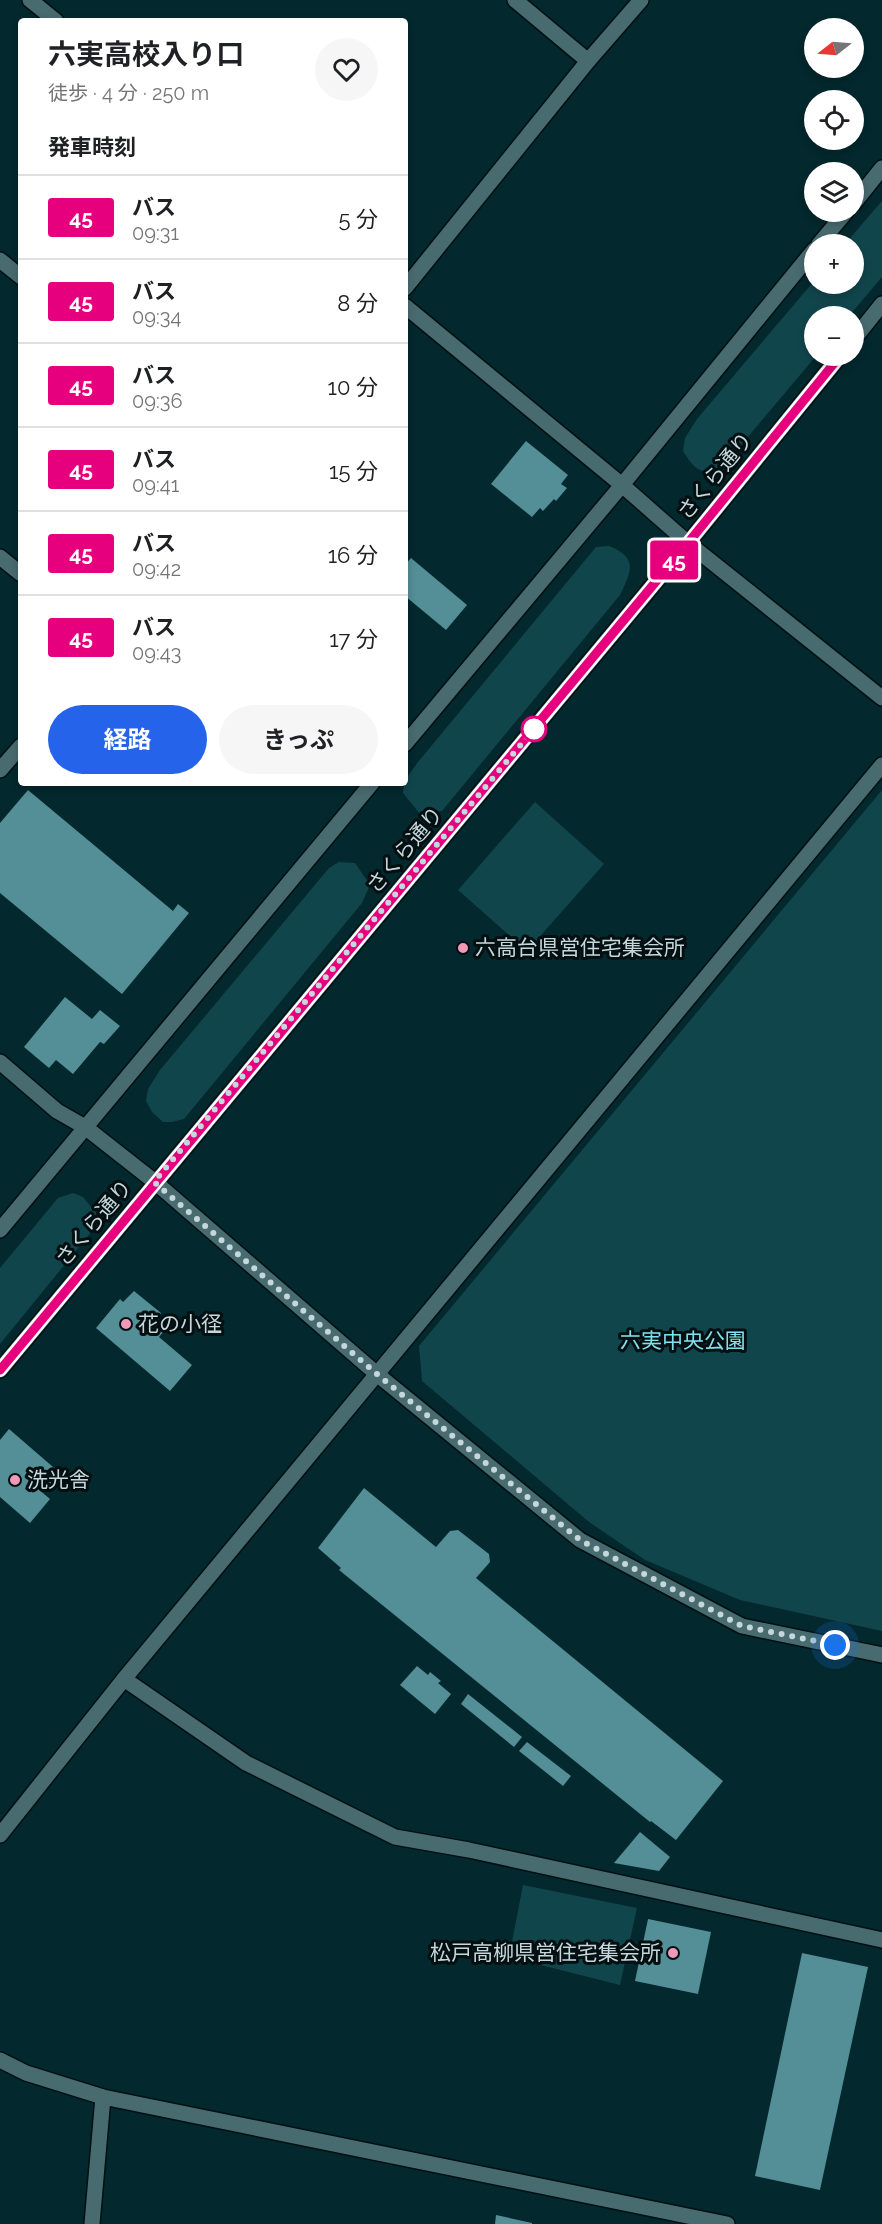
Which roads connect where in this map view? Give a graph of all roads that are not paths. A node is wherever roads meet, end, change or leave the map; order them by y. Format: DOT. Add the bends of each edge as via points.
graph roads {
  1 [pos="515,0"];
  2 [pos="641,0"];
  3 [pos="34,1"];
  4 [pos="53,18"];
  5 [pos="588,61"];
  6 [pos="882,168"];
  7 [pos="864,190"];
  8 [pos="838,222"];
  9 [pos="827,234"];
  10 [pos="0,260"];
  11 [pos="804,262"];
  12 [pos="18,275"];
  13 [pos="408,284"];
  14 [pos="882,304"];
  15 [pos="408,308"];
  16 [pos="864,326"];
  17 [pos="832,366"];
  18 [pos="622,485"];
  19 [pos="688,543"];
  20 [pos="0,556"];
  21 [pos="18,571"];
  22 [pos="882,698"];
  23 [pos="408,740"];
  24 [pos="18,749"];
  25 [pos="882,765"];
  26 [pos="0,770"];
  27 [pos="369,786"];
  28 [pos="0,1062"];
  29 [pos="85,1126"];
  30 [pos="154,1182"];
  31 [pos="0,1230"];
  32 [pos="0,1370"];
  33 [pos="378,1375"];
  34 [pos="882,1655"];
  35 [pos="124,1679"];
  36 [pos="0,1835"];
  37 [pos="882,1940"];
  38 [pos="0,2060"];
  39 [pos="103,2097"];
  40 [pos="92,2224"];
  41 [pos="727,2224"];
  1 -- 5 [label="street"];
  2 -- 5 [label="street"];
  3 -- 4 [label="street"];
  5 -- 13 [label="street"];
  6 -- 7 [label="street"];
  8 -- 9 [label="street"];
  10 -- 12 [label="street"];
  11 -- 18 [label="street"];
  14 -- 16 [label="street"];
  15 -- 18 [label="street"];
  17 -- 19 [label="street, さくら通り"];
  18 -- 19 [label="street"];
  18 -- 23 [label="street"];
  19 -- 22 [label="street"];
  19 -- 30 [label="street, さくら通り"];
  20 -- 21 [label="street"];
  24 -- 26 [label="street"];
  25 -- 33 [label="street"];
  27 -- 29 [label="street"];
  28 -- 29 [label="street" via="57,1111"];
  29 -- 30 [label="street"];
  29 -- 31 [label="street"];
  30 -- 32 [label="street, さくら通り"];
  30 -- 33 [label="street"];
  33 -- 34 [label="street" via="580,1540 742,1626"];
  33 -- 35 [label="street"];
  35 -- 36 [label="street"];
  35 -- 37 [label="street" via="246,1763 396,1837"];
  38 -- 39 [label="street" via="26,2073"];
  39 -- 40 [label="street"];
  39 -- 41 [label="street"];
}
